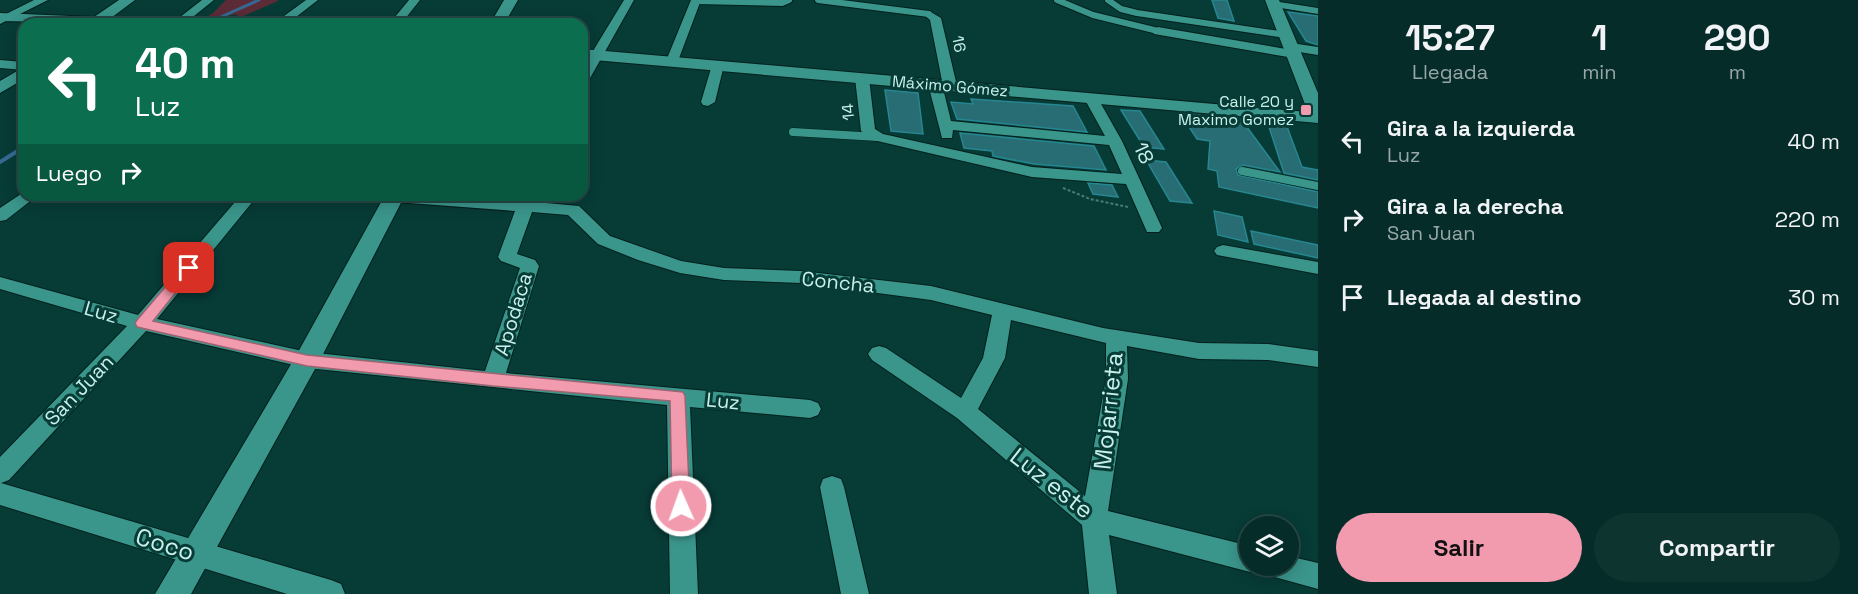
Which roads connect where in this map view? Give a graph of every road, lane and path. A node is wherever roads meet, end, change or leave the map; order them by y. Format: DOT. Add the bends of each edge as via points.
graph roads {
  1 [pos="43,0"];
  2 [pos="128,0"];
  3 [pos="209,0"];
  4 [pos="313,0"];
  5 [pos="415,0"];
  6 [pos="511,0"];
  7 [pos="629,0"];
  8 [pos="789,0"];
  9 [pos="818,0"];
  10 [pos="1057,0"];
  11 [pos="1108,0"];
  12 [pos="696,1"];
  13 [pos="1272,2"];
  14 [pos="1318,11"];
  15 [pos="929,14"];
  16 [pos="2,18"];
  17 [pos="102,18"];
  18 [pos="185,18"];
  19 [pos="288,18"];
  20 [pos="400,18"];
  21 [pos="500,18"];
  22 [pos="18,19"];
  23 [pos="1158,31"];
  24 [pos="1290,45"];
  25 [pos="1318,51"];
  26 [pos="590,55"];
  27 [pos="672,62"];
  28 [pos="0,64"];
  29 [pos="18,66"];
  30 [pos="718,66"];
  31 [pos="18,76"];
  32 [pos="862,78"];
  33 [pos="942,85"];
  34 [pos="0,88"];
  35 [pos="1091,98"];
  36 [pos="708,102"];
  37 [pos="1318,114"];
  38 [pos="1318,118"];
  39 [pos="945,125"];
  40 [pos="793,132"];
  41 [pos="878,137"];
  42 [pos="1115,141"];
  43 [pos="952,156"];
  44 [pos="1242,171"];
  45 [pos="1133,180"];
  46 [pos="1318,186"];
  47 [pos="1062,188"];
  48 [pos="21,201"];
  49 [pos="245,201"];
  50 [pos="384,201"];
  51 [pos="527,201"];
  52 [pos="1145,210"];
  53 [pos="0,216"];
  54 [pos="1153,228"];
  55 [pos="1223,251"];
  56 [pos="1318,268"];
  57 [pos="0,284"];
  58 [pos="1003,310"];
  59 [pos="142,323"];
  60 [pos="1116,336"];
  61 [pos="879,354"];
  62 [pos="1318,359"];
  63 [pos="307,360"];
  64 [pos="493,380"];
  65 [pos="678,396"];
  66 [pos="810,409"];
  67 [pos="965,412"];
  68 [pos="0,474"];
  69 [pos="832,487"];
  70 [pos="0,494"];
  71 [pos="1094,519"];
  72 [pos="196,553"];
  73 [pos="1239,556"];
  74 [pos="1299,571"];
  75 [pos="1318,576"];
  76 [pos="172,594"];
  77 [pos="330,594"];
  78 [pos="684,594"];
  79 [pos="855,594"];
  80 [pos="1103,594"];
  1 -- 16 [label="street"];
  2 -- 17 [label="street"];
  3 -- 18 [label="street"];
  4 -- 19 [label="street"];
  5 -- 20 [label="street"];
  6 -- 21 [label="street"];
  7 -- 26 [label="street"];
  8 -- 12 [label="lane"];
  9 -- 15 [label="lane"];
  10 -- 23 [label="lane" via="1094,15"];
  11 -- 24 [label="lane" via="1137,13"];
  12 -- 27 [label="street"];
  13 -- 14 [label="street"];
  13 -- 24 [label="street"];
  15 -- 33 [label="street, 16" via="935,18"];
  16 -- 22 [label="street"];
  23 -- 24 [label="street"];
  24 -- 25 [label="street"];
  24 -- 37 [label="street"];
  26 -- 27 [label="street, Máximo Gómez"];
  27 -- 30 [label="street, Máximo Gómez"];
  28 -- 29 [label="street"];
  30 -- 32 [label="street, Máximo Gómez"];
  30 -- 36 [label="street"];
  31 -- 34 [label="street"];
  32 -- 33 [label="street, Máximo Gómez"];
  32 -- 41 [label="street, 14" via="868,130"];
  33 -- 35 [label="street, Máximo Gómez"];
  33 -- 39 [label="street, 16"];
  35 -- 38 [label="street, Máximo Gómez"];
  35 -- 42 [label="street, 18"];
  39 -- 42 [label="street"];
  39 -- 43 [label="street, 16"];
  40 -- 41 [label="lane"];
  41 -- 43 [label="street"];
  42 -- 45 [label="street, 18"];
  43 -- 45 [label="street" via="1032,172"];
  44 -- 46 [label="lane"];
  45 -- 52 [label="street, 18"];
  47 -- 52 [label="path" via="1090,199"];
  48 -- 53 [label="street"];
  49 -- 59 [label="street, San Juan"];
  50 -- 63 [label="street"];
  51 -- 58 [label="street, Concha" via="574,210 604,240 680,267 931,293"];
  51 -- 64 [label="street, Apodaca" via="507,257 530,267"];
  52 -- 54 [label="street, 18"];
  55 -- 56 [label="street"];
  57 -- 59 [label="street, Luz"];
  58 -- 60 [label="street, Concha"];
  58 -- 67 [label="street" via="994,358"];
  59 -- 63 [label="street, Luz"];
  59 -- 68 [label="street, San Juan"];
  60 -- 62 [label="street, Concha" via="1199,351 1268,352"];
  60 -- 71 [label="street, Mojarrieta" via="1117,379"];
  61 -- 67 [label="street, Luz este"];
  63 -- 64 [label="street, Luz"];
  63 -- 72 [label="street"];
  64 -- 65 [label="street, Luz"];
  65 -- 66 [label="street, Luz"];
  65 -- 78 [label="street"];
  67 -- 71 [label="street, Luz este"];
  69 -- 79 [label="street"];
  70 -- 72 [label="street, Coco"];
  71 -- 73 [label="street, Luz este"];
  71 -- 80 [label="street, Mojarrieta"];
  72 -- 76 [label="street"];
  72 -- 77 [label="street, Coco"];
  74 -- 75 [label="street"];
}
